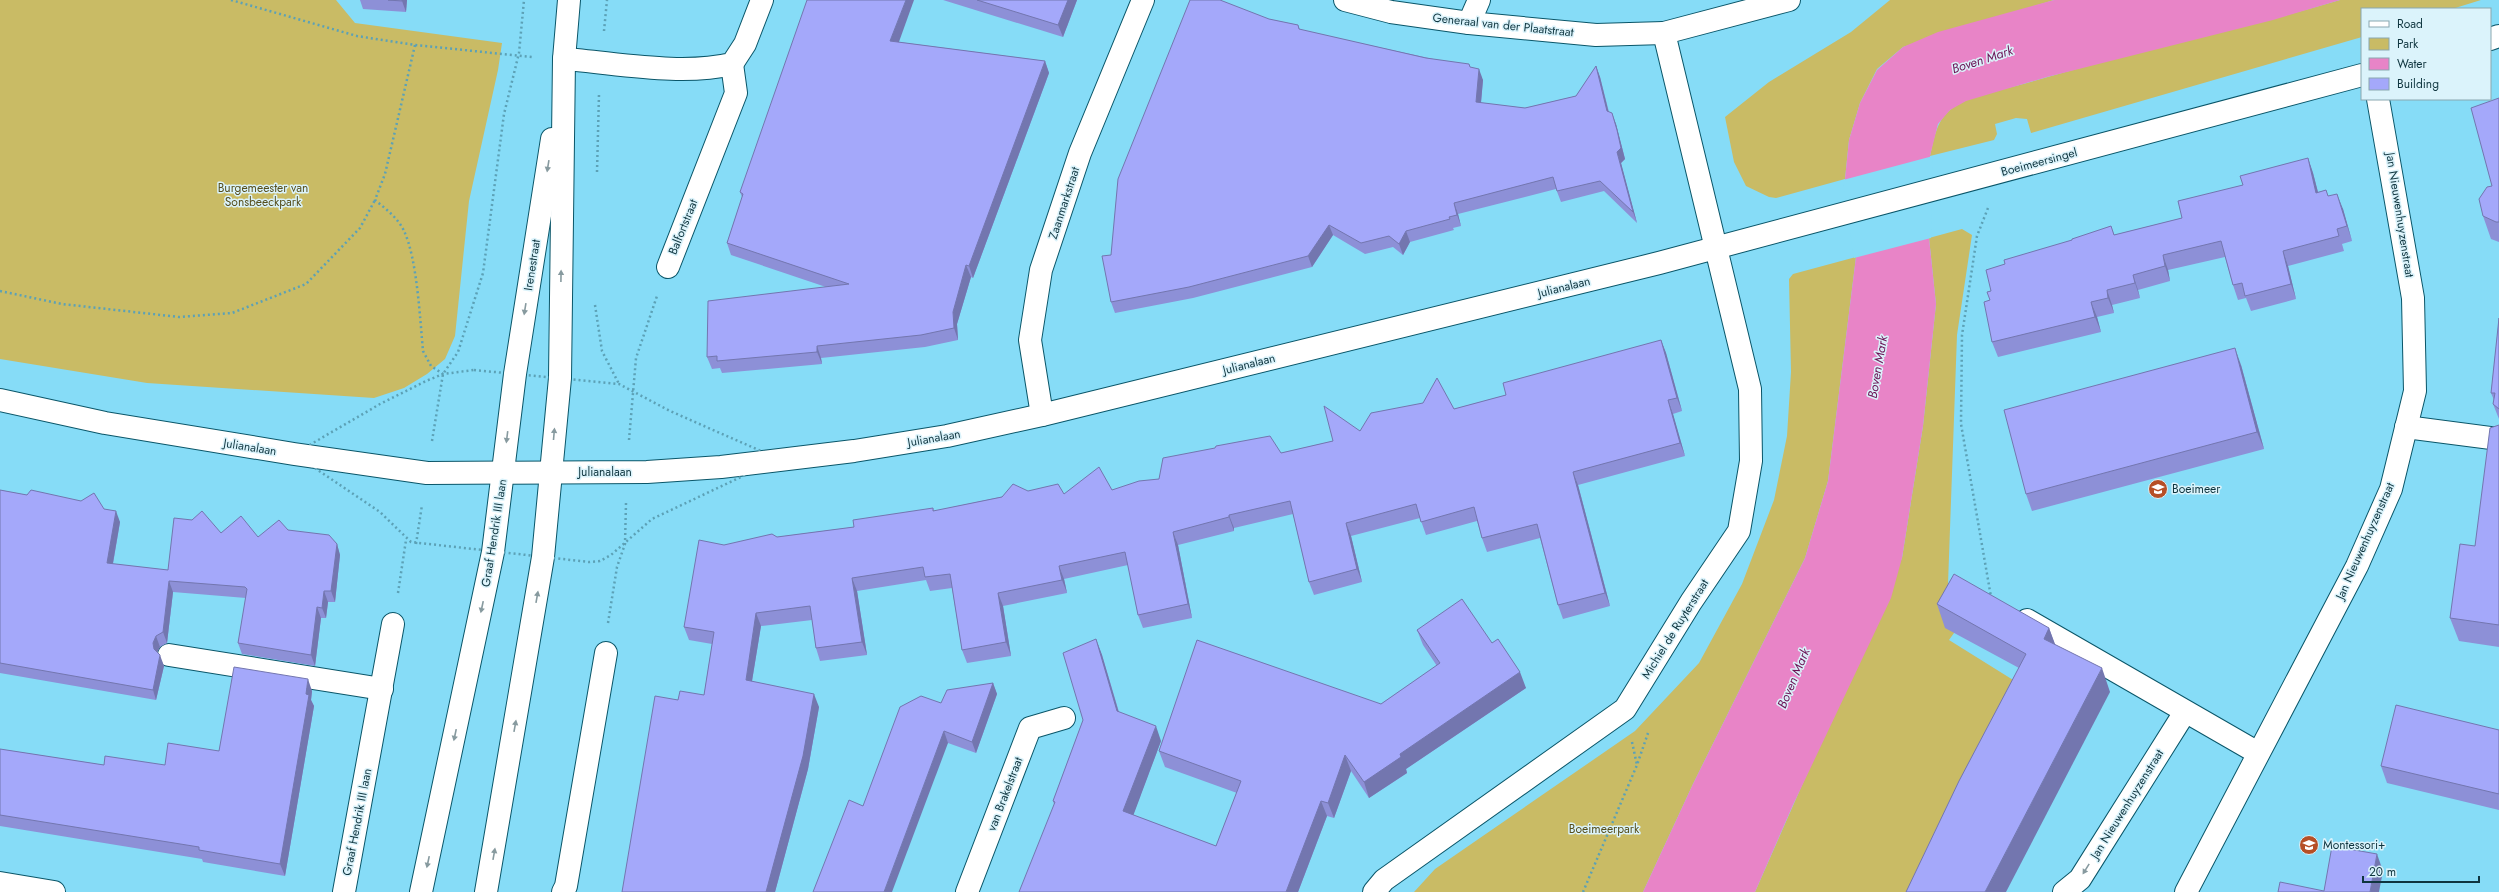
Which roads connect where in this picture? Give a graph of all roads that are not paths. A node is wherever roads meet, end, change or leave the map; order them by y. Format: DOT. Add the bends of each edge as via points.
graph roads {
  1 [pos="569,0"];
  2 [pos="762,0"];
  3 [pos="1143,0"];
  4 [pos="1344,0"];
  5 [pos="1479,0"];
  6 [pos="1789,0"];
  7 [pos="1469,23"];
  8 [pos="1664,32"];
  9 [pos="564,59"];
  10 [pos="732,64"];
  11 [pos="2361,75"];
  12 [pos="2378,100"];
  13 [pos="1716,248"];
  14 [pos="668,267"];
  15 [pos="0,400"];
  16 [pos="1042,415"];
  17 [pos="2406,427"];
  18 [pos="2499,439"];
  19 [pos="503,472"];
  20 [pos="551,473"];
  21 [pos="1992,600"];
  22 [pos="393,624"];
  23 [pos="606,653"];
  24 [pos="169,655"];
  25 [pos="382,689"];
  26 [pos="2185,712"];
  27 [pos="1064,718"];
  28 [pos="2258,753"];
  29 [pos="0,883"];
  30 [pos="54,892"];
  31 [pos="344,892"];
  32 [pos="421,892"];
  33 [pos="486,892"];
  34 [pos="563,892"];
  35 [pos="968,892"];
  36 [pos="1374,892"];
  37 [pos="2064,892"];
  38 [pos="2186,892"];
  1 -- 9 [label="street, Irenestraat"];
  2 -- 10 [label="street" via="745,44"];
  3 -- 16 [label="street, Zaanmarkstraat" via="1080,153 1041,270 1030,340"];
  4 -- 7 [label="street, Generaal van der Plaatstraat" via="1390,12"];
  5 -- 7 [label="street"];
  6 -- 8 [label="street, Generaal van der Plaatstraat"];
  7 -- 8 [label="street, Generaal van der Plaatstraat" via="1596,35"];
  8 -- 13 [label="street"];
  9 -- 10 [label="street" via="708,70"];
  9 -- 19 [label="street, Irenestraat, one-way" via="515,374"];
  20 -- 9 [label="street, Irenestraat, one-way" via="560,378"];
  10 -- 14 [label="street, Balfortstraat" via="736,93"];
  11 -- 13 [label="street, Boeimeersingel"];
  12 -- 17 [label="street, Jan Nieuwenhuyzenstraat" via="2414,298 2415,391"];
  13 -- 16 [label="street, Julianalaan"];
  13 -- 36 [label="street, Michiel de Ruyterstraat" via="1750,389 1750,461 1740,531 1691,602 1625,709 1384,880"];
  15 -- 19 [label="street, Julianalaan" via="105,423 294,454 427,472"];
  16 -- 20 [label="street, Julianalaan" via="948,436 854,451 664,472"];
  17 -- 18 [label="street"];
  17 -- 28 [label="street, Jan Nieuwenhuyzenstraat" via="2391,489 2357,566"];
  19 -- 20 [label="street, Graaf Hendrik III laan"];
  19 -- 32 [label="street, Graaf Hendrik III laan, one-way" via="493,552"];
  33 -- 20 [label="street, one-way" via="541,568"];
  21 -- 26 [label="street"];
  22 -- 25 [label="street, Graaf Hendrik III laan"];
  23 -- 34 [label="street"];
  24 -- 25 [label="street"];
  25 -- 31 [label="street, Graaf Hendrik III laan"];
  26 -- 28 [label="street"];
  26 -- 37 [label="street, Jan Nieuwenhuyzenstraat, one-way" via="2080,879"];
  27 -- 35 [label="street, van Brakelstraat" via="1030,728"];
  28 -- 38 [label="street, Jan Nieuwenhuyzenstraat"];
  29 -- 30 [label="street"];
}
